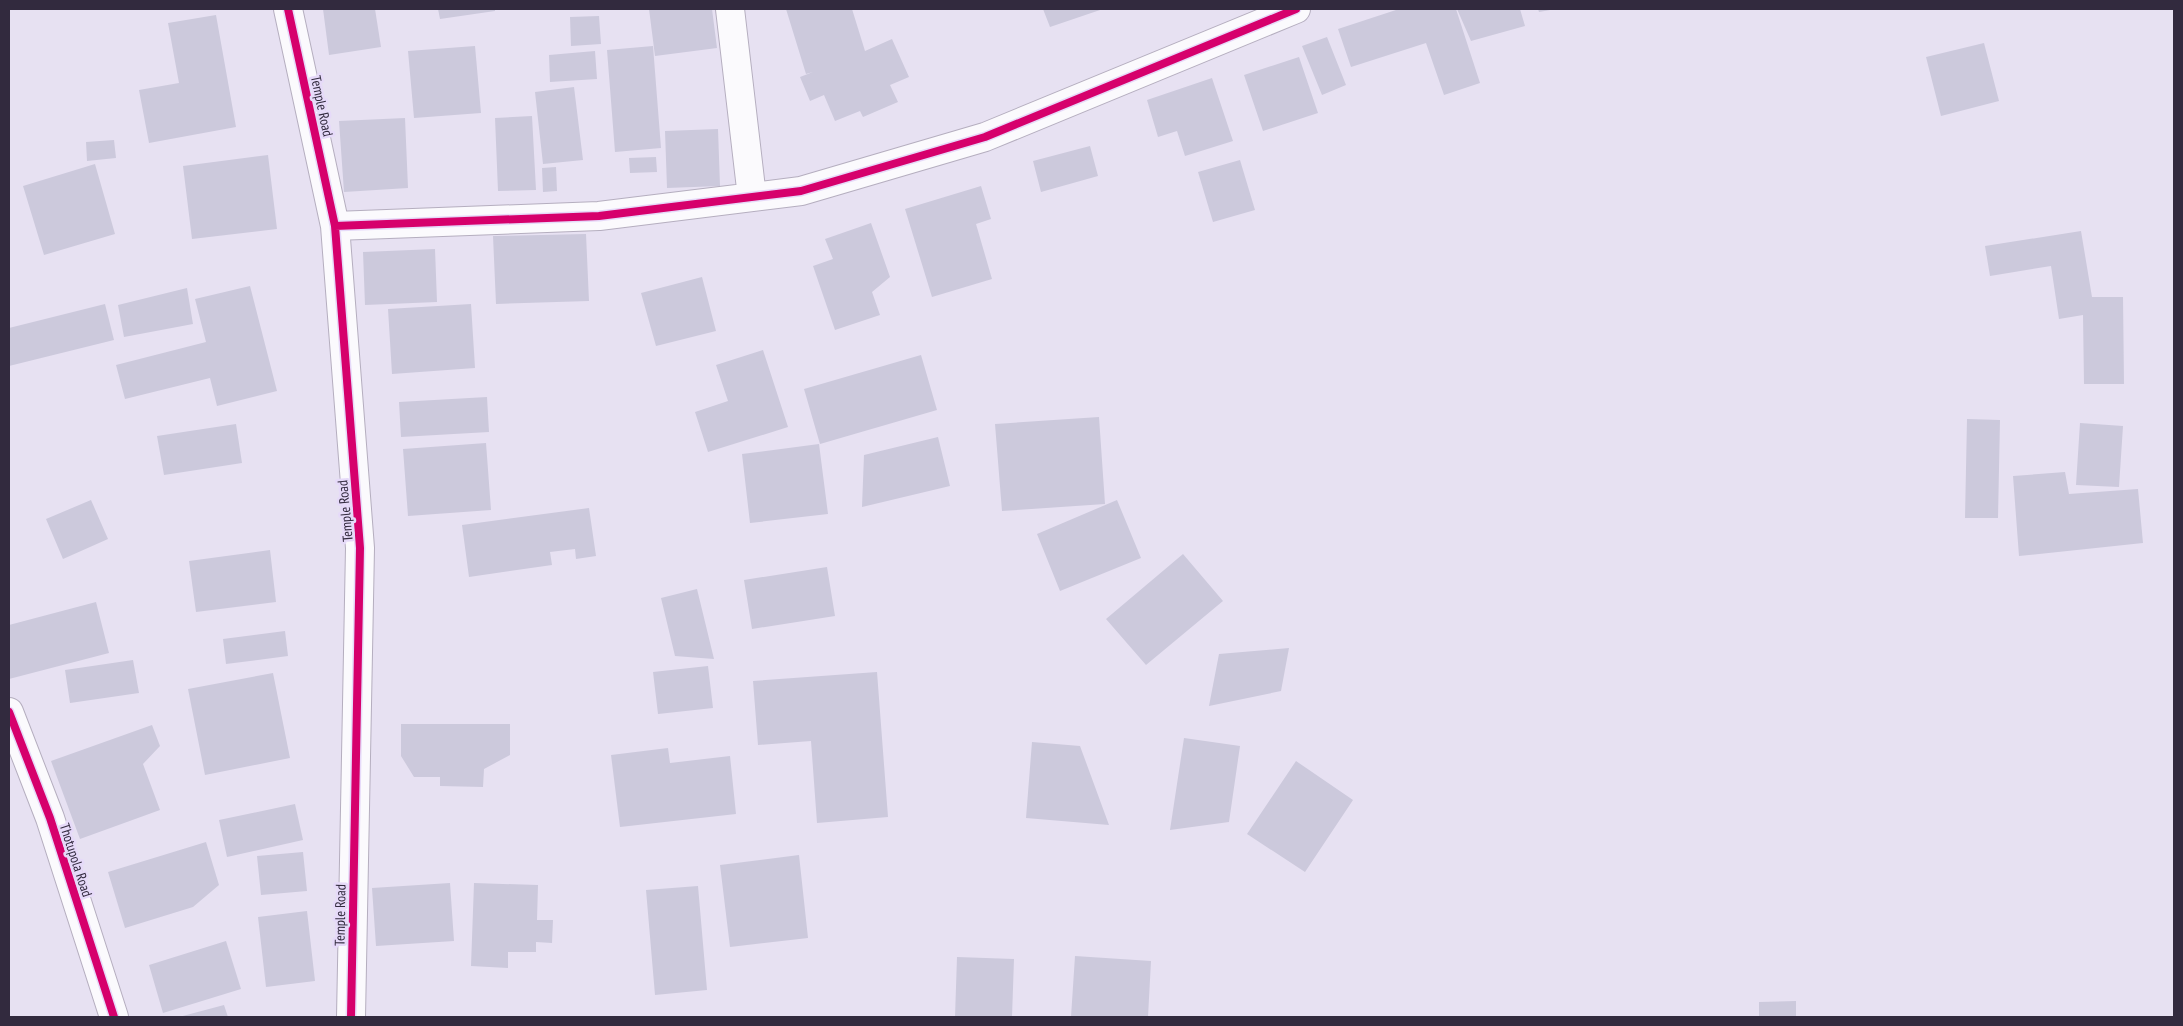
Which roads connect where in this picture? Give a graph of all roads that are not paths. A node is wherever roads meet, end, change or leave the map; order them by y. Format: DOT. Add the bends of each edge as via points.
graph roads {
  1 [pos="288,9"];
  2 [pos="730,9"];
  3 [pos="1296,9"];
  4 [pos="752,197"];
  5 [pos="335,226"];
  6 [pos="9,712"];
  7 [pos="114,1017"];
  8 [pos="350,1017"];
  1 -- 5 [label="street, Temple Road"];
  2 -- 4 [label="street"];
  3 -- 4 [label="street" via="985,137 801,191"];
  4 -- 5 [label="street" via="599,216"];
  5 -- 8 [label="street, Temple Road" via="360,548"];
  6 -- 7 [label="street, Thotupola Road" via="50,818"];
}
